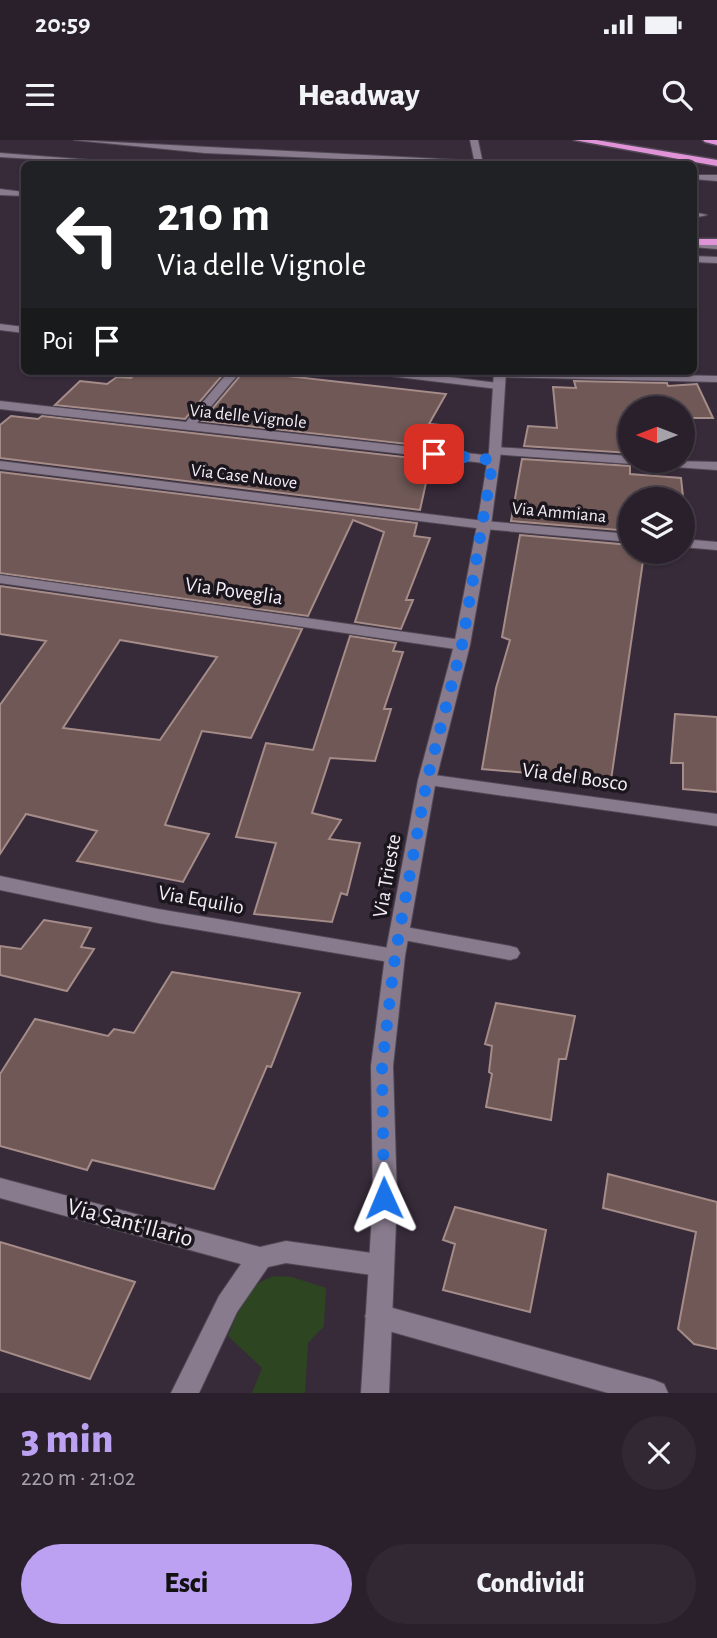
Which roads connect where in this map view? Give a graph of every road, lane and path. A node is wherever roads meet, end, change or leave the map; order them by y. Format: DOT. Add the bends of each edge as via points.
graph roads {
  1 [pos="78,140"];
  2 [pos="474,140"];
  3 [pos="579,140"];
  4 [pos="644,140"];
  5 [pos="717,142"];
  6 [pos="668,143"];
  7 [pos="706,144"];
  8 [pos="717,150"];
  9 [pos="0,155"];
  10 [pos="78,161"];
  11 [pos="416,161"];
  12 [pos="478,161"];
  13 [pos="717,163"];
  14 [pos="697,177"];
  15 [pos="717,178"];
  16 [pos="0,192"];
  17 [pos="21,194"];
  18 [pos="697,243"];
  19 [pos="717,244"];
  20 [pos="697,259"];
  21 [pos="717,260"];
  22 [pos="0,327"];
  23 [pos="21,330"];
  24 [pos="232,375"];
  25 [pos="458,375"];
  26 [pos="500,377"];
  27 [pos="717,379"];
  28 [pos="0,405"];
  29 [pos="187,428"];
  30 [pos="494,456"];
  31 [pos="0,465"];
  32 [pos="717,466"];
  33 [pos="484,525"];
  34 [pos="618,537"];
  35 [pos="695,544"];
  36 [pos="717,546"];
  37 [pos="0,579"];
  38 [pos="462,645"];
  39 [pos="427,780"];
  40 [pos="717,820"];
  41 [pos="0,883"];
  42 [pos="400,933"];
  43 [pos="510,953"];
  44 [pos="395,956"];
  45 [pos="0,1188"];
  46 [pos="260,1258"];
  47 [pos="379,1265"];
  48 [pos="378,1316"];
  49 [pos="185,1393"];
  50 [pos="374,1393"];
  51 [pos="654,1393"];
  1 -- 11 [label="street"];
  2 -- 12 [label="street"];
  3 -- 13 [label="highway"];
  4 -- 6 [label="highway"];
  5 -- 7 [label="highway"];
  7 -- 8 [label="highway"];
  9 -- 10 [label="street"];
  14 -- 15 [label="street"];
  16 -- 17 [label="street"];
  18 -- 19 [label="highway"];
  20 -- 21 [label="street"];
  22 -- 23 [label="street"];
  24 -- 29 [label="street"];
  25 -- 26 [label="street"];
  26 -- 27 [label="street"];
  26 -- 30 [label="street, Via Trieste"];
  28 -- 29 [label="street, Via delle Vignole"];
  29 -- 30 [label="street, Via delle Vignole"];
  30 -- 32 [label="street, Via delle Vignole"];
  30 -- 33 [label="street, Via Trieste"];
  31 -- 33 [label="street, Via Case Nuove"];
  33 -- 34 [label="street, Via Ammiana"];
  33 -- 38 [label="street, Via Trieste"];
  35 -- 36 [label="street"];
  37 -- 38 [label="street, Via Poveglia"];
  38 -- 39 [label="street, Via Trieste"];
  39 -- 40 [label="street, Via del Bosco"];
  39 -- 42 [label="street, Via Trieste"];
  41 -- 44 [label="street, Via Equilio" via="158,916"];
  42 -- 43 [label="street"];
  42 -- 44 [label="street, Via Trieste"];
  44 -- 47 [label="street, Via Trieste" via="382,1066 384,1198"];
  45 -- 46 [label="street, Via Sant'Ilario"];
  46 -- 47 [label="street" via="286,1252"];
  46 -- 49 [label="street" via="228,1304"];
  47 -- 48 [label="street, Via Trieste"];
  48 -- 50 [label="street, Via Trieste"];
  48 -- 51 [label="street"];
}
